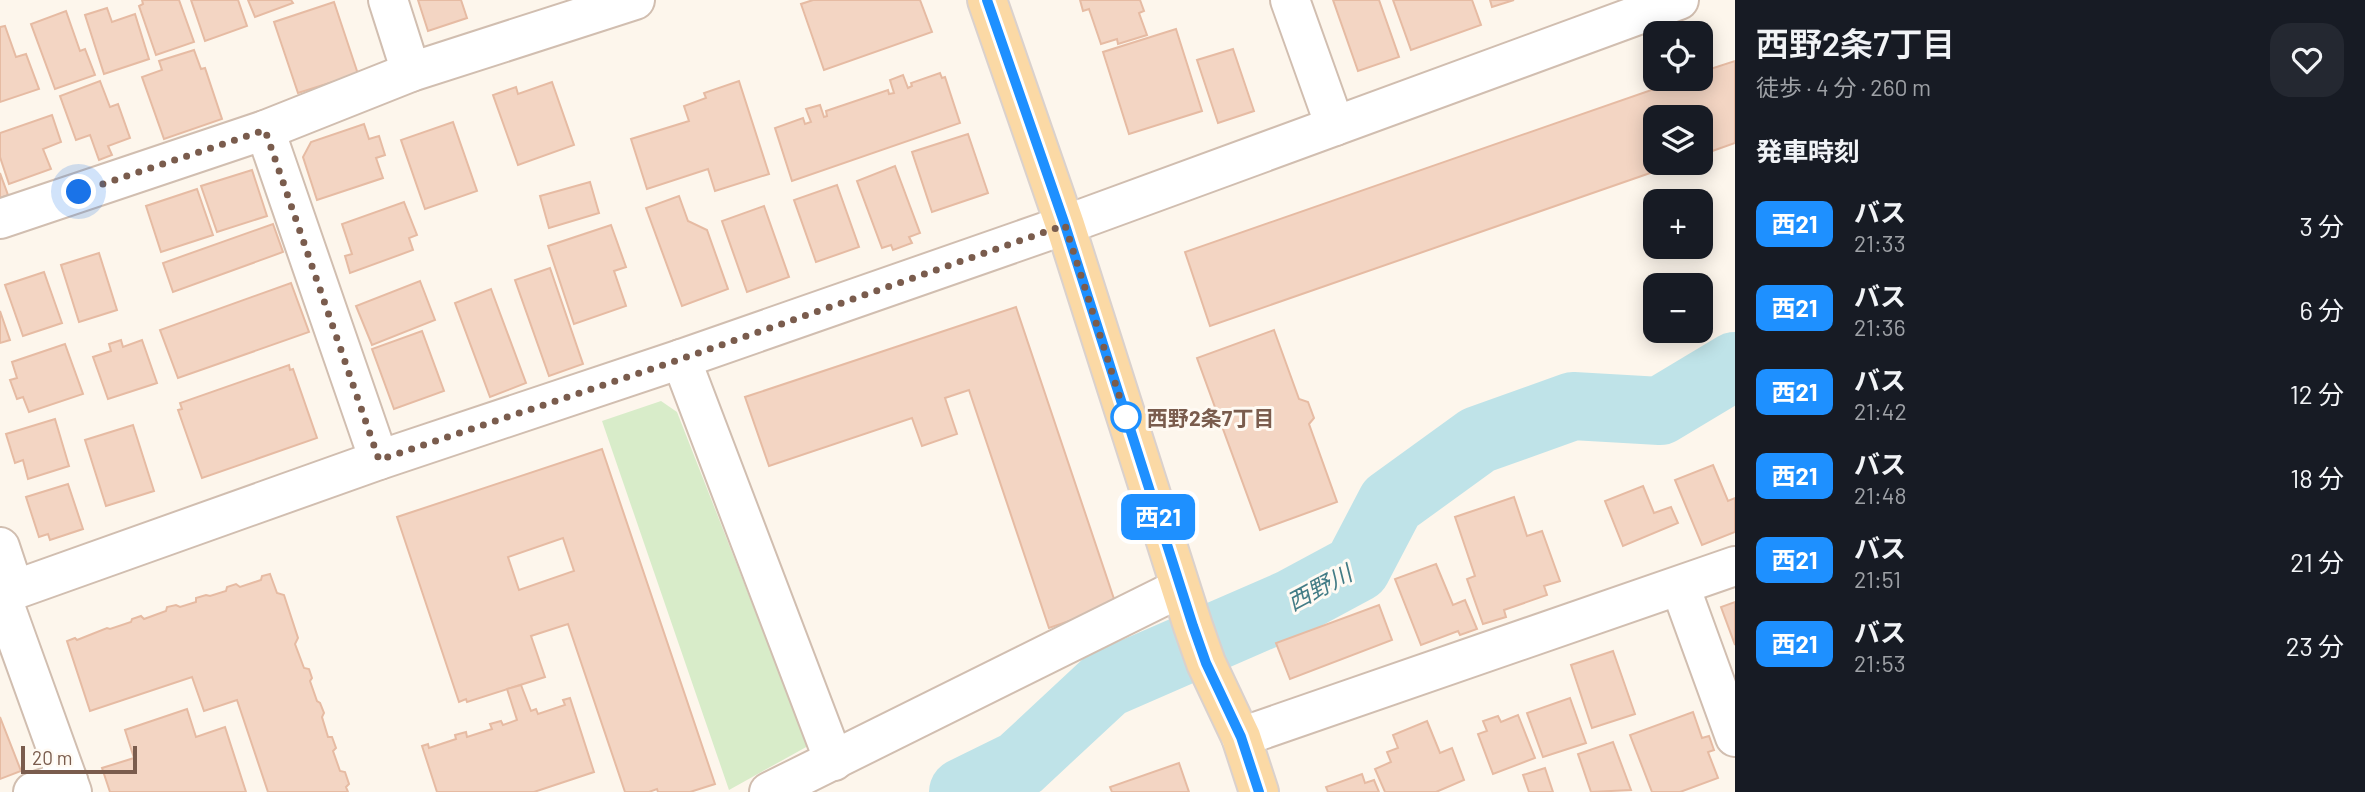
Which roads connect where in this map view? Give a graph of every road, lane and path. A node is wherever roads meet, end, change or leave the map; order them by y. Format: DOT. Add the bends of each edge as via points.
graph roads {
  1 [pos="388,0"];
  2 [pos="635,0"];
  3 [pos="987,0"];
  4 [pos="1290,0"];
  5 [pos="1679,0"];
  6 [pos="1596,14"];
  7 [pos="411,72"];
  8 [pos="1335,126"];
  9 [pos="265,130"];
  10 [pos="0,219"];
  11 [pos="1065,225"];
  12 [pos="681,359"];
  13 [pos="379,460"];
  14 [pos="0,547"];
  15 [pos="1735,566"];
  16 [pos="1680,586"];
  17 [pos="1180,588"];
  18 [pos="5,593"];
  19 [pos="1241,737"];
  20 [pos="1735,737"];
  21 [pos="834,761"];
  22 [pos="58,788"];
  23 [pos="769,792"];
  24 [pos="1259,792"];
  1 -- 7 [label="street"];
  2 -- 7 [label="street"];
  3 -- 11 [label="main road"];
  4 -- 8 [label="street"];
  5 -- 6 [label="street"];
  6 -- 8 [label="street"];
  7 -- 9 [label="street"];
  8 -- 11 [label="street"];
  9 -- 10 [label="street"];
  9 -- 13 [label="street"];
  11 -- 12 [label="street"];
  11 -- 17 [label="main road"];
  12 -- 13 [label="street"];
  12 -- 21 [label="street"];
  13 -- 18 [label="street"];
  14 -- 18 [label="street"];
  15 -- 16 [label="street"];
  16 -- 19 [label="street"];
  16 -- 20 [label="street"];
  17 -- 19 [label="main road" via="1206,663"];
  17 -- 21 [label="street"];
  18 -- 22 [label="street"];
  19 -- 24 [label="main road"];
  21 -- 23 [label="street"];
}
